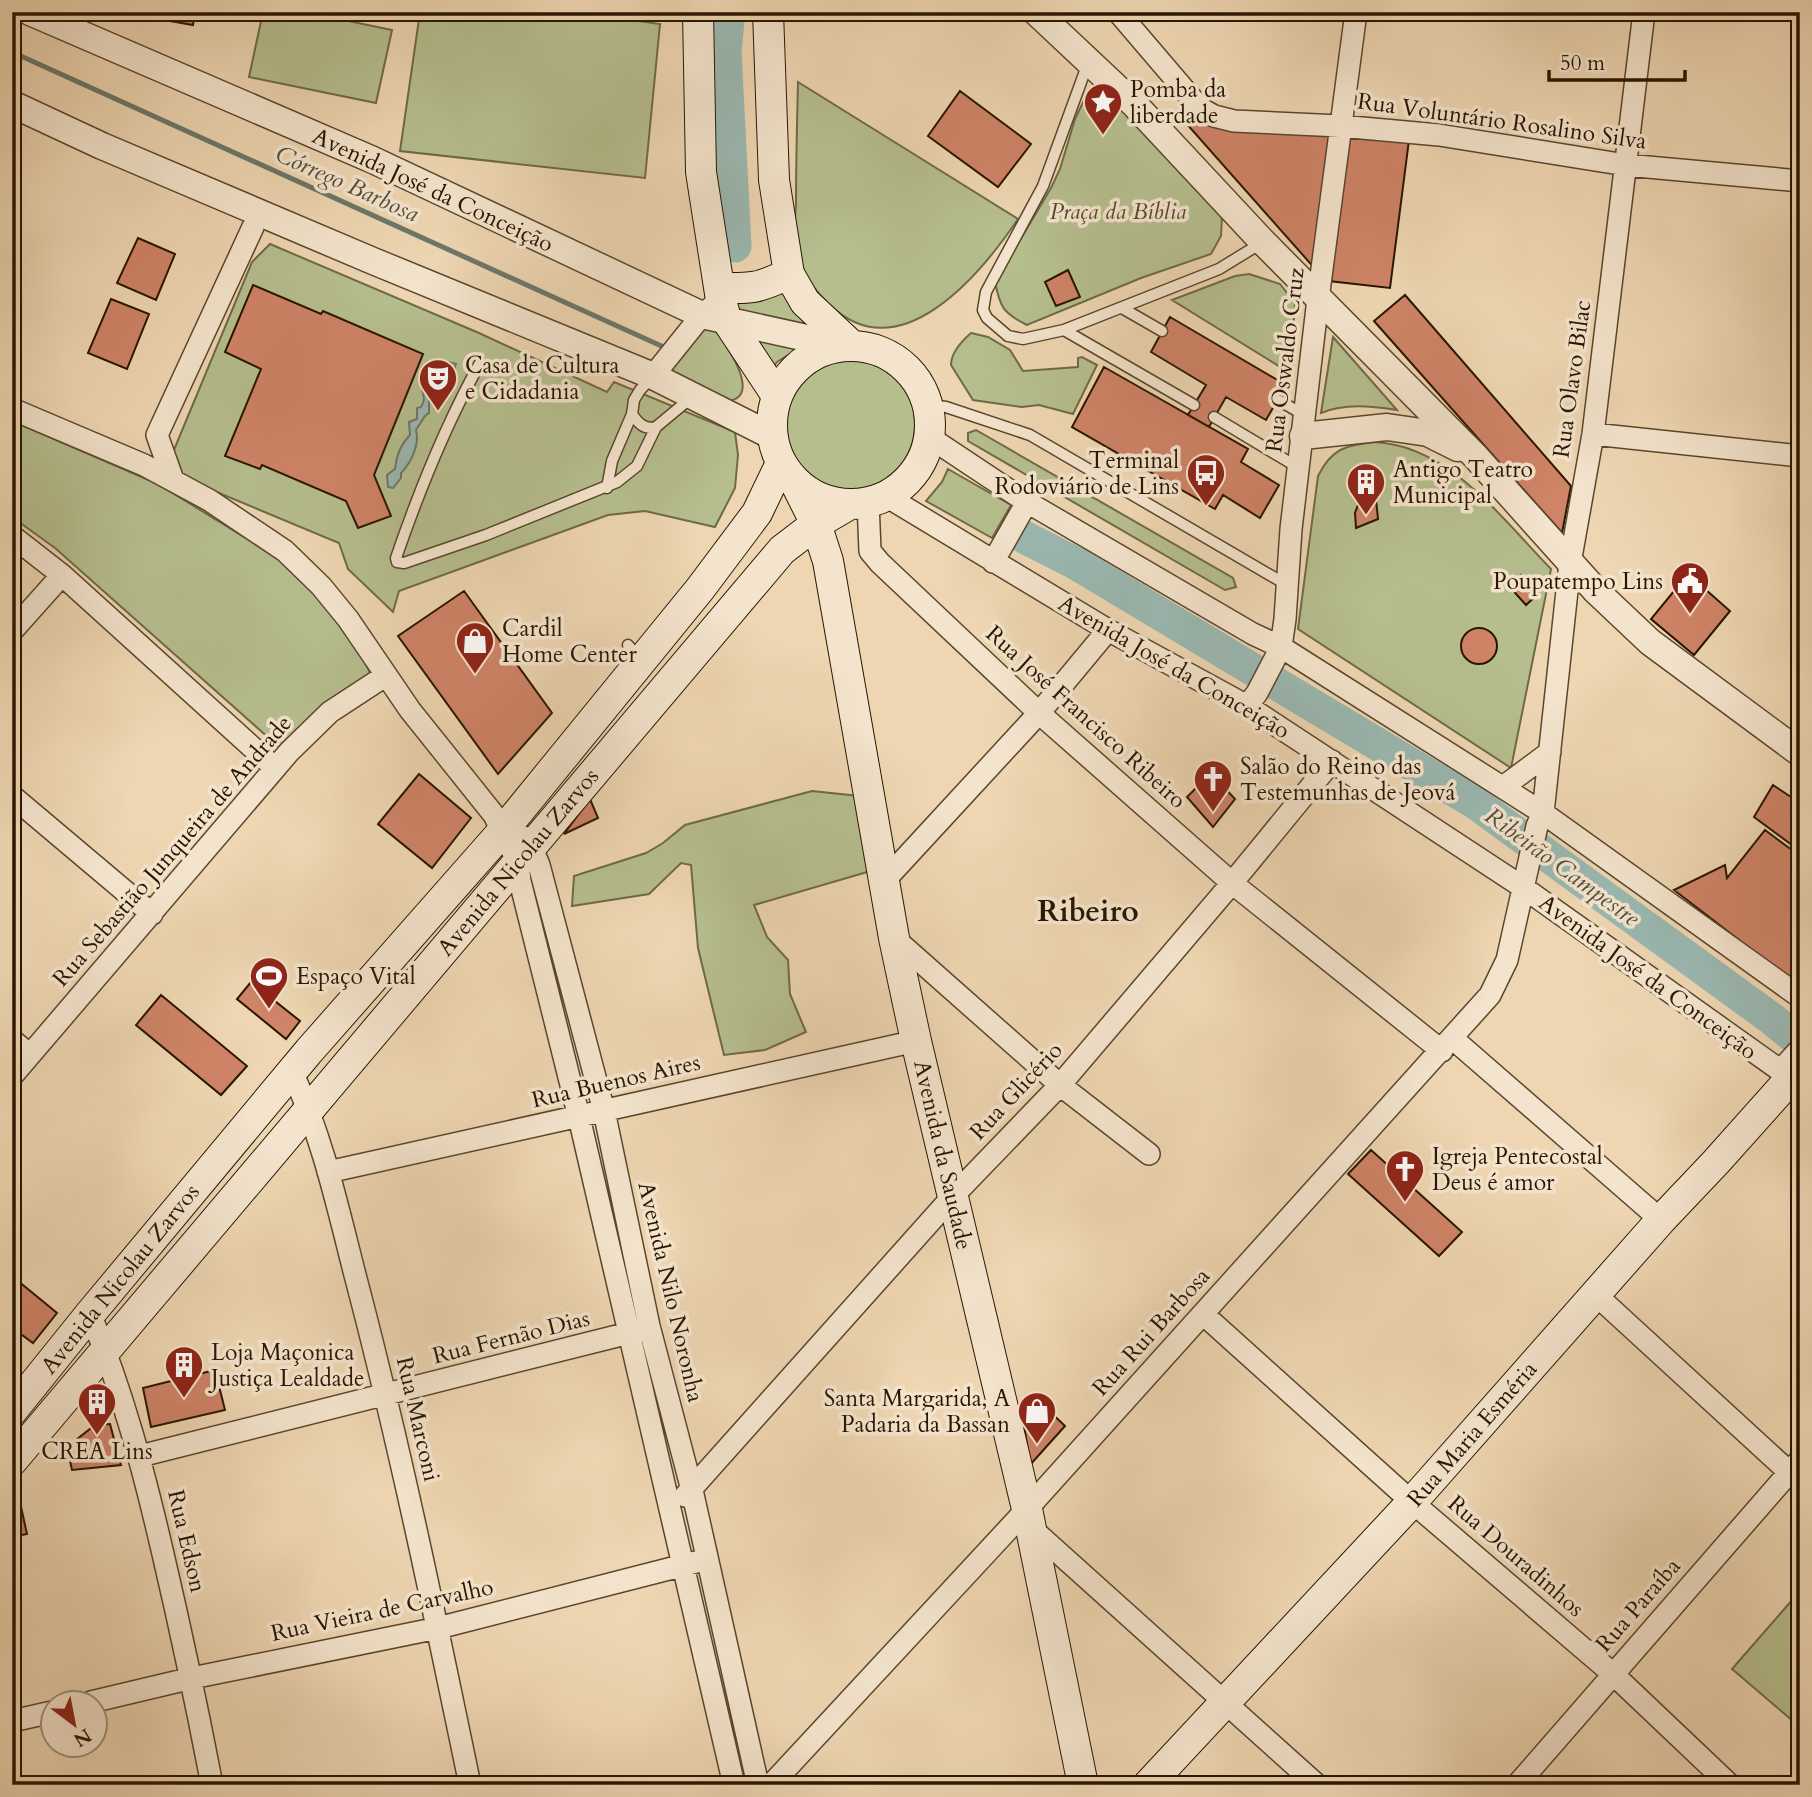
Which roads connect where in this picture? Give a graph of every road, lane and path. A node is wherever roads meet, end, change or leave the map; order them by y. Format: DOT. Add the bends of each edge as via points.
graph roads {
  1 [pos="30,12"];
  2 [pos="698,12"];
  3 [pos="768,12"];
  4 [pos="1036,12"];
  5 [pos="1118,12"];
  6 [pos="1356,12"];
  7 [pos="1644,12"];
  8 [pos="1089,60"];
  9 [pos="12,104"];
  10 [pos="1340,126"];
  11 [pos="1626,165"];
  12 [pos="1800,181"];
  13 [pos="253,227"];
  14 [pos="1263,242"];
  15 [pos="789,274"];
  16 [pos="1318,299"];
  17 [pos="717,305"];
  18 [pos="1122,308"];
  19 [pos="1064,330"];
  20 [pos="1162,331"];
  21 [pos="847,346"];
  22 [pos="481,363"];
  23 [pos="653,376"];
  24 [pos="777,396"];
  25 [pos="693,397"];
  26 [pos="1278,400"];
  27 [pos="928,405"];
  28 [pos="1194,405"];
  29 [pos="12,409"];
  30 [pos="632,414"];
  31 [pos="1214,417"];
  32 [pos="1304,426"];
  33 [pos="656,427"];
  34 [pos="1594,433"];
  35 [pos="929,437"];
  36 [pos="1475,456"];
  37 [pos="1800,456"];
  38 [pos="782,460"];
  39 [pos="612,461"];
  40 [pos="1299,468"];
  41 [pos="630,474"];
  42 [pos="173,480"];
  43 [pos="607,488"];
  44 [pos="868,501"];
  45 [pos="1027,502"];
  46 [pos="816,524"];
  47 [pos="12,536"];
  48 [pos="993,562"];
  49 [pos="1570,563"];
  50 [pos="62,575"];
  51 [pos="1287,584"];
  52 [pos="1108,630"];
  53 [pos="12,631"];
  54 [pos="1278,654"];
  55 [pos="385,676"];
  56 [pos="1252,700"];
  57 [pos="1039,713"];
  58 [pos="1550,752"];
  59 [pos="1800,753"];
  60 [pos="1332,761"];
  61 [pos="275,768"];
  62 [pos="1503,787"];
  63 [pos="12,796"];
  64 [pos="1540,819"];
  65 [pos="502,823"];
  66 [pos="524,854"];
  67 [pos="885,880"];
  68 [pos="1526,880"];
  69 [pos="1232,883"];
  70 [pos="152,914"];
  71 [pos="894,938"];
  72 [pos="1800,997"];
  73 [pos="12,1040"];
  74 [pos="916,1041"];
  75 [pos="1447,1045"];
  76 [pos="30,1055"];
  77 [pos="1793,1070"];
  78 [pos="292,1072"];
  79 [pos="12,1076"];
  80 [pos="1060,1085"];
  81 [pos="309,1109"];
  82 [pos="604,1111"];
  83 [pos="579,1116"];
  84 [pos="1149,1154"];
  85 [pos="328,1172"];
  86 [pos="953,1196"];
  87 [pos="1661,1220"];
  88 [pos="1595,1294"];
  89 [pos="90,1314"];
  90 [pos="1203,1314"];
  91 [pos="649,1326"];
  92 [pos="629,1334"];
  93 [pos="106,1350"];
  94 [pos="386,1395"];
  95 [pos="12,1411"];
  96 [pos="140,1456"];
  97 [pos="12,1461"];
  98 [pos="1794,1466"];
  99 [pos="692,1490"];
  100 [pos="1412,1502"];
  101 [pos="671,1509"];
  102 [pos="1029,1519"];
  103 [pos="708,1560"];
  104 [pos="684,1564"];
  105 [pos="438,1628"];
  106 [pos="1613,1674"];
  107 [pos="192,1678"];
  108 [pos="108,1699"];
  109 [pos="1227,1702"];
  110 [pos="38,1715"];
  111 [pos="12,1721"];
  112 [pos="212,1785"];
  113 [pos="470,1785"];
  114 [pos="734,1785"];
  115 [pos="758,1785"];
  116 [pos="771,1785"];
  117 [pos="1083,1785"];
  118 [pos="1148,1785"];
  119 [pos="1317,1785"];
  120 [pos="1517,1785"];
  121 [pos="1730,1785"];
  1 -- 17 [label="street, Avenida José da Conceição"];
  2 -- 17 [label="main road" via="701,172"];
  3 -- 15 [label="main road" via="774,180"];
  4 -- 8 [label="street"];
  5 -- 10 [label="street, Rua Voluntário Rosalino Silva" via="1200,108 1214,116"];
  6 -- 10 [label="street, Rua Oswaldo Cruz"];
  7 -- 11 [label="street, Rua Olavo Bilac"];
  8 -- 14 [label="street"];
  8 -- 19 [label="lane" via="1043,186 986,292 983,310 1008,336 1023,338"];
  9 -- 23 [label="street" via="360,256"];
  10 -- 11 [label="street, Rua Voluntário Rosalino Silva" via="1439,135"];
  10 -- 16 [label="street, Rua Oswaldo Cruz"];
  11 -- 12 [label="street, Rua Voluntário Rosalino Silva"];
  11 -- 34 [label="street, Rua Olavo Bilac"];
  13 -- 42 [label="street" via="157,435"];
  14 -- 16 [label="street"];
  14 -- 18 [label="lane" via="1219,269"];
  15 -- 17 [label="main road"];
  15 -- 21 [label="main road" via="805,302"];
  16 -- 32 [label="street, Rua Oswaldo Cruz"];
  16 -- 36 [label="street"];
  17 -- 21 [label="street, Avenida José da Conceição"];
  17 -- 23 [label="street"];
  17 -- 24 [label="main road"];
  18 -- 19 [label="lane"];
  18 -- 20 [label="lane"];
  19 -- 28 [label="lane"];
  21 -- 24 [label="main road" via="822,351 803,362"];
  21 -- 27 [label="main road" via="891,357 908,370"];
  22 -- 43 [label="lane" via="458,403 412,510 397,562 475,539"];
  23 -- 25 [label="street"];
  23 -- 30 [label="lane" via="634,400"];
  24 -- 38 [label="main road" via="772,416"];
  25 -- 33 [label="lane"];
  25 -- 38 [label="street"];
  26 -- 32 [label="lane"];
  27 -- 35 [label="main road"];
  27 -- 51 [label="lane" via="1030,435"];
  29 -- 42 [label="street, Avenida Nilo Noronha"];
  30 -- 33 [label="lane" via="644,426"];
  30 -- 39 [label="lane"];
  31 -- 40 [label="lane"];
  32 -- 36 [label="street" via="1387,427 1428,433"];
  32 -- 40 [label="street, Rua Oswaldo Cruz"];
  33 -- 41 [label="lane"];
  34 -- 37 [label="street"];
  34 -- 49 [label="street, Rua Olavo Bilac"];
  35 -- 44 [label="main road" via="915,471 902,485"];
  35 -- 45 [label="street"];
  36 -- 49 [label="street"];
  38 -- 44 [label="main road" via="810,493 829,501"];
  38 -- 46 [label="main road, Avenida da Saudade"];
  38 -- 65 [label="main road, Avenida Nicolau Zarvos" via="738,542 635,653"];
  39 -- 41 [label="lane"];
  39 -- 43 [label="lane"];
  40 -- 51 [label="street, Rua Oswaldo Cruz"];
  41 -- 43 [label="lane"];
  42 -- 55 [label="street, Avenida Nilo Noronha" via="285,551 348,618"];
  44 -- 46 [label="main road, Avenida Nicolau Zarvos"];
  44 -- 48 [label="street, Avenida José da Conceição"];
  44 -- 57 [label="street, Rua José Francisco Ribeiro" via="870,551"];
  45 -- 48 [label="street"];
  45 -- 54 [label="street" via="1253,634"];
  46 -- 66 [label="main road, Avenida Nicolau Zarvos" via="782,550"];
  46 -- 67 [label="main road, Avenida da Saudade" via="838,602"];
  47 -- 50 [label="street"];
  48 -- 52 [label="street, Avenida José da Conceição"];
  49 -- 58 [label="street, Rua Olavo Bilac"];
  49 -- 59 [label="street" via="1650,642"];
  50 -- 53 [label="street"];
  50 -- 61 [label="street"];
  51 -- 54 [label="street, Rua Oswaldo Cruz"];
  52 -- 56 [label="street, Avenida José da Conceição"];
  52 -- 57 [label="street"];
  54 -- 56 [label="street, Rua Oswaldo Cruz"];
  54 -- 62 [label="street"];
  55 -- 61 [label="street, Rua Sebastião Junqueira de Andrade" via="330,712"];
  55 -- 65 [label="street, Avenida Nilo Noronha"];
  56 -- 60 [label="street, Avenida José da Conceição"];
  57 -- 67 [label="street"];
  57 -- 69 [label="street, Rua José Francisco Ribeiro"];
  58 -- 62 [label="street"];
  58 -- 64 [label="street, Rua Olavo Bilac"];
  60 -- 68 [label="street, Avenida José da Conceição"];
  60 -- 69 [label="street, Rua Glicério"];
  61 -- 70 [label="street, Rua Sebastião Junqueira de Andrade"];
  62 -- 64 [label="street"];
  63 -- 70 [label="street"];
  64 -- 68 [label="street, Rua Olavo Bilac"];
  64 -- 72 [label="street"];
  65 -- 66 [label="street, Avenida Nilo Noronha"];
  65 -- 78 [label="main road, Avenida Nicolau Zarvos"];
  66 -- 81 [label="main road, Avenida Nicolau Zarvos"];
  66 -- 82 [label="street, Avenida Nilo Noronha" via="539,864"];
  66 -- 83 [label="street" via="520,881"];
  67 -- 71 [label="main road, Avenida da Saudade"];
  68 -- 75 [label="street, Rua Rui Barbosa" via="1507,960 1490,995"];
  68 -- 77 [label="street, Avenida José da Conceição"];
  69 -- 75 [label="street, Rua José Francisco Ribeiro"];
  69 -- 80 [label="street, Rua Glicério"];
  70 -- 76 [label="street, Rua Sebastião Junqueira de Andrade"];
  71 -- 74 [label="main road, Avenida da Saudade"];
  71 -- 80 [label="street"];
  73 -- 76 [label="street"];
  74 -- 82 [label="street, Rua Buenos Aires"];
  74 -- 86 [label="main road, Avenida da Saudade"];
  75 -- 87 [label="street, Rua José Francisco Ribeiro"];
  75 -- 90 [label="street, Rua Rui Barbosa"];
  76 -- 79 [label="street, Rua Sebastião Junqueira de Andrade"];
  77 -- 87 [label="main road, Rua Maria Esméria"];
  78 -- 81 [label="street, Rua Marconi"];
  78 -- 89 [label="main road, Avenida Nicolau Zarvos"];
  80 -- 84 [label="street"];
  80 -- 86 [label="street, Rua Glicério"];
  81 -- 85 [label="street, Rua Marconi"];
  81 -- 93 [label="main road, Avenida Nicolau Zarvos"];
  82 -- 83 [label="street, Rua Buenos Aires"];
  82 -- 91 [label="street, Avenida Nilo Noronha"];
  83 -- 85 [label="street, Rua Buenos Aires"];
  83 -- 92 [label="street"];
  85 -- 94 [label="street, Rua Marconi"];
  86 -- 99 [label="street, Rua Glicério"];
  86 -- 102 [label="main road, Avenida da Saudade"];
  87 -- 88 [label="main road, Rua Maria Esméria"];
  88 -- 98 [label="street"];
  88 -- 100 [label="main road, Rua Maria Esméria"];
  89 -- 93 [label="street, Rua Edson"];
  89 -- 95 [label="main road, Avenida Nicolau Zarvos"];
  90 -- 100 [label="street, Rua Douradinhos"];
  90 -- 102 [label="street, Rua Rui Barbosa"];
  91 -- 92 [label="street, Rua Fernão Dias"];
  91 -- 99 [label="street, Avenida Nilo Noronha"];
  92 -- 94 [label="street, Rua Fernão Dias"];
  92 -- 101 [label="street"];
  93 -- 96 [label="street, Rua Edson"];
  93 -- 97 [label="main road, Avenida Nicolau Zarvos"];
  94 -- 96 [label="street, Rua Fernão Dias"];
  94 -- 105 [label="street, Rua Marconi"];
  96 -- 107 [label="street, Rua Edson"];
  98 -- 106 [label="street, Rua Paraíba"];
  99 -- 101 [label="street, Rua Glicério"];
  99 -- 103 [label="street, Avenida Nilo Noronha"];
  100 -- 106 [label="street, Rua Douradinhos"];
  100 -- 109 [label="main road, Rua Maria Esméria"];
  101 -- 104 [label="street"];
  102 -- 109 [label="street"];
  102 -- 116 [label="street, Rua Rui Barbosa"];
  102 -- 117 [label="main road, Avenida da Saudade"];
  103 -- 104 [label="street, Rua Vieira de Carvalho"];
  103 -- 115 [label="street, Avenida Nilo Noronha"];
  104 -- 105 [label="street, Rua Vieira de Carvalho"];
  104 -- 114 [label="street"];
  105 -- 107 [label="street, Rua Vieira de Carvalho"];
  105 -- 113 [label="street, Rua Marconi"];
  106 -- 120 [label="street, Rua Paraíba"];
  106 -- 121 [label="street, Rua Douradinhos"];
  107 -- 108 [label="street, Rua Vieira de Carvalho"];
  107 -- 112 [label="street, Rua Edson"];
  109 -- 118 [label="main road, Rua Maria Esméria"];
  109 -- 119 [label="street"];
  110 -- 111 [label="street"];
}
